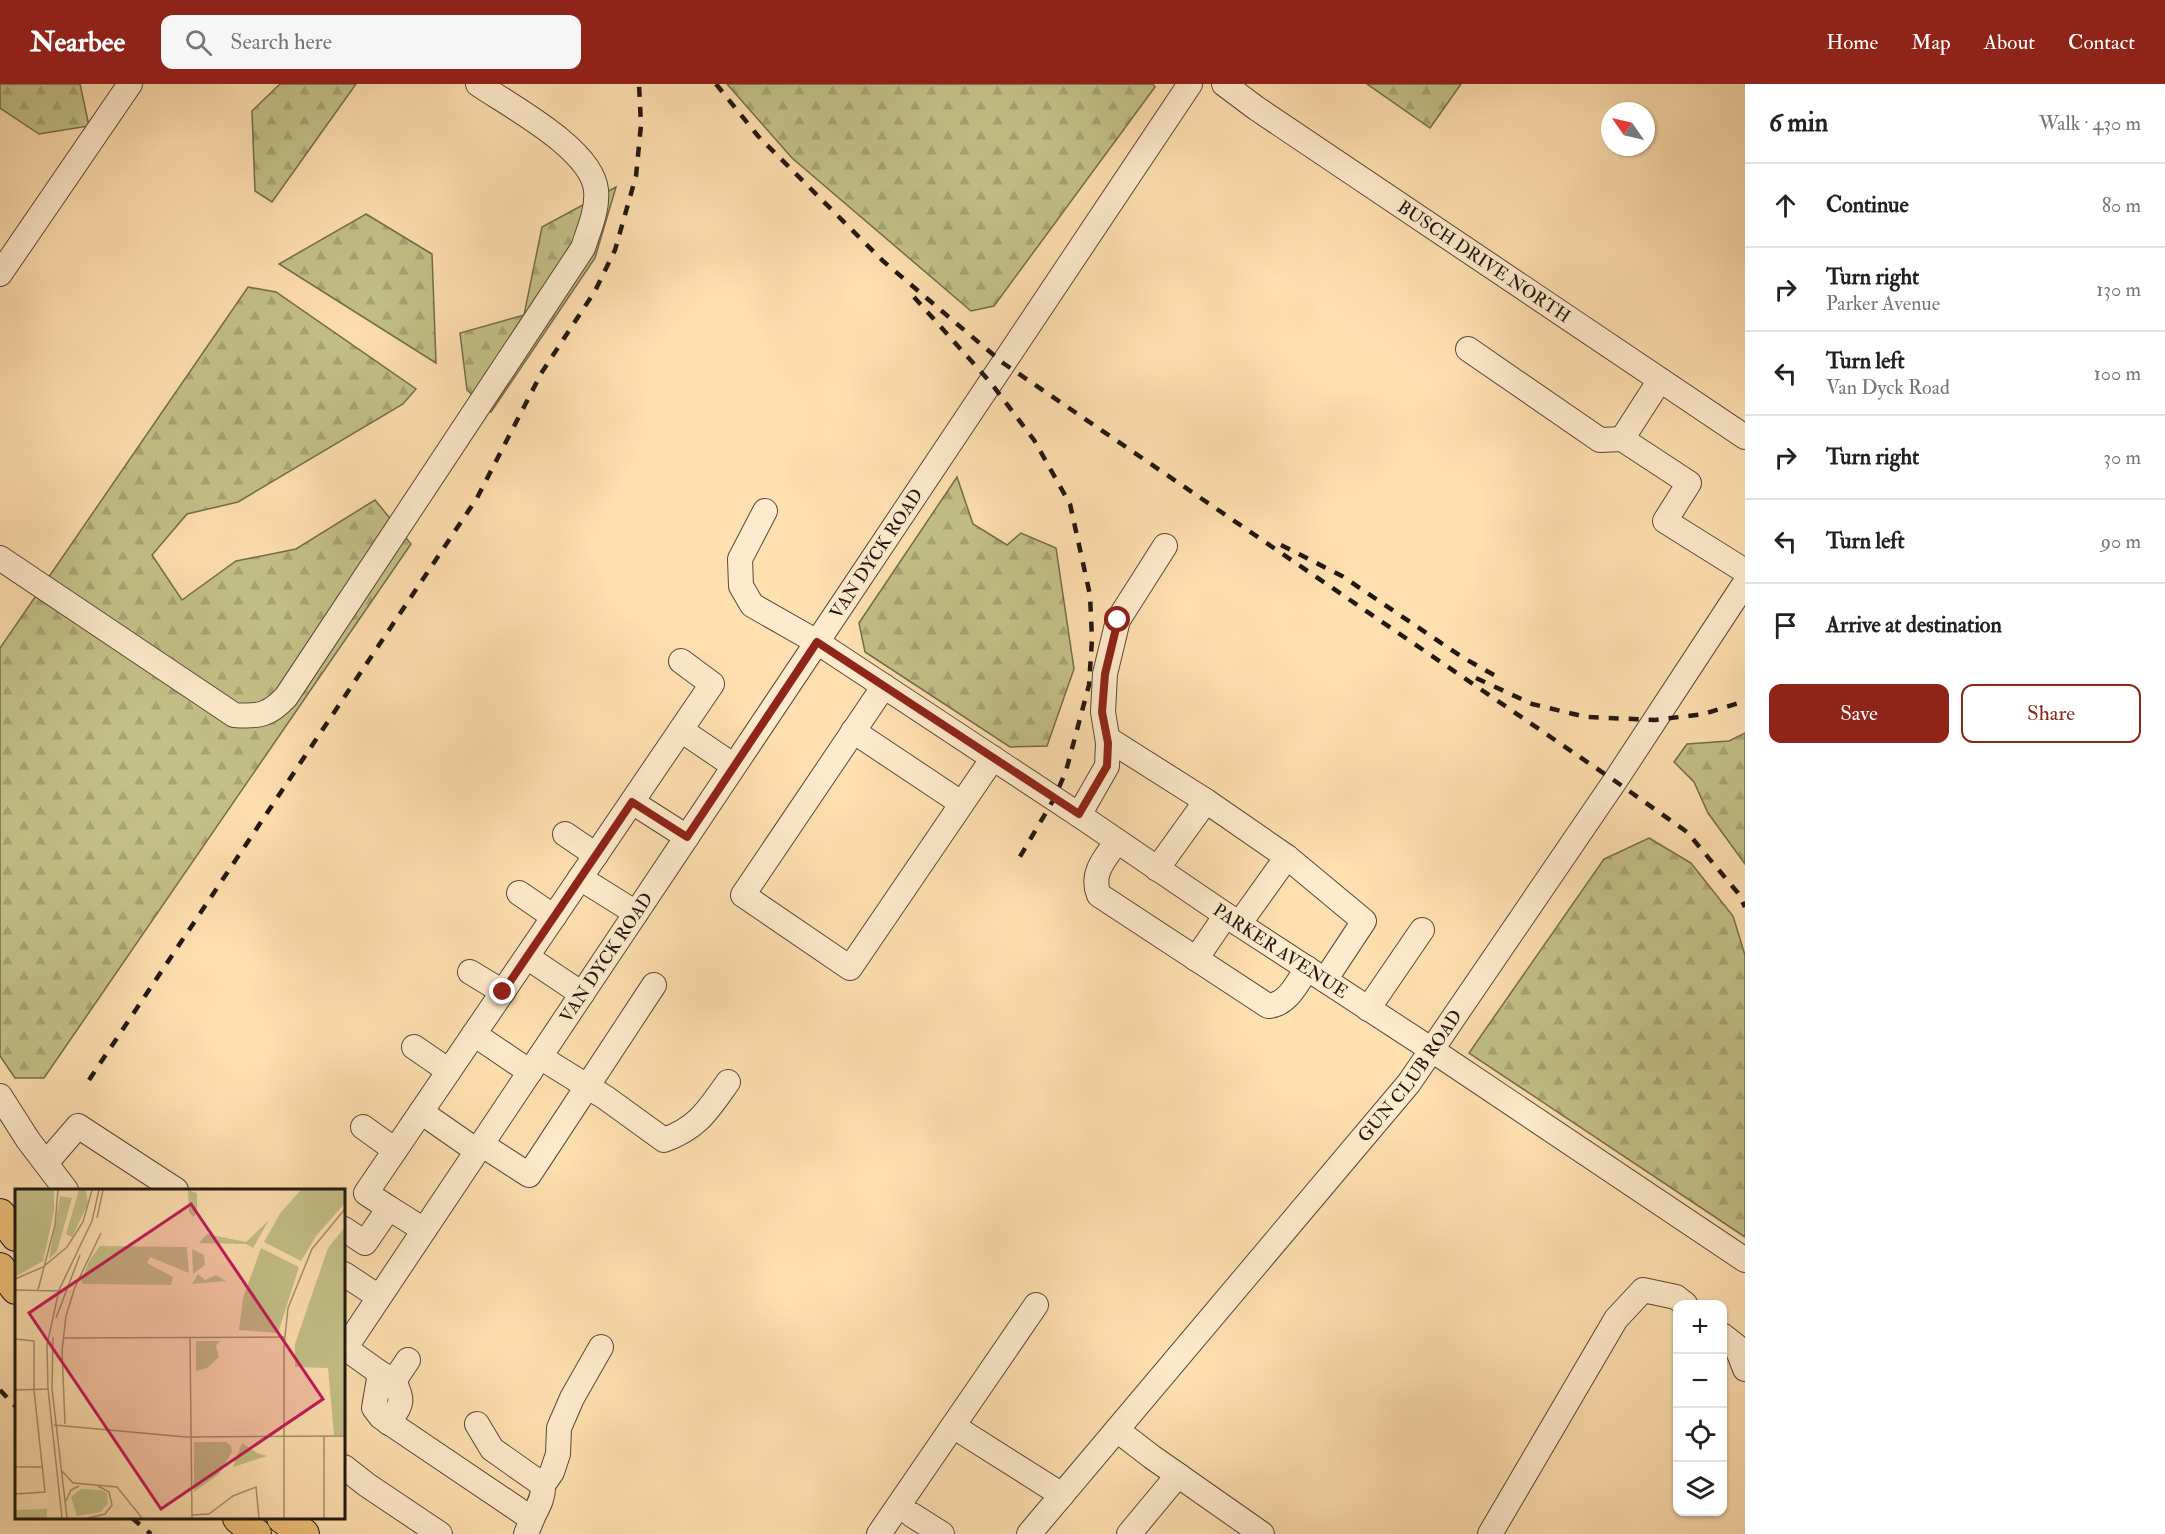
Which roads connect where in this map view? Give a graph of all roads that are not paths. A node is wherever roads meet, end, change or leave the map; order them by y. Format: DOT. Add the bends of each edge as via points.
graph roads {
  1 [pos="130,84"];
  2 [pos="478,84"];
  3 [pos="1190,84"];
  4 [pos="1224,84"];
  5 [pos="0,274"];
  6 [pos="1468,349"];
  7 [pos="1660,380"];
  8 [pos="1745,437"];
  9 [pos="1622,439"];
  10 [pos="765,511"];
  11 [pos="1165,546"];
  12 [pos="0,558"];
  13 [pos="1745,571"];
  14 [pos="1745,583"];
  15 [pos="817,642"];
  16 [pos="681,661"];
  17 [pos="884,686"];
  18 [pos="681,730"];
  19 [pos="854,731"];
  20 [pos="1108,739"];
  21 [pos="993,758"];
  22 [pos="734,766"];
  23 [pos="1206,801"];
  24 [pos="632,802"];
  25 [pos="962,803"];
  26 [pos="1079,814"];
  27 [pos="566,834"];
  28 [pos="687,837"];
  29 [pos="1117,841"];
  30 [pos="596,855"];
  31 [pos="1287,857"];
  32 [pos="1157,869"];
  33 [pos="580,878"];
  34 [pos="519,893"];
  35 [pos="636,913"];
  36 [pos="554,917"];
  37 [pos="1232,920"];
  38 [pos="1422,930"];
  39 [pos="527,957"];
  40 [pos="1196,959"];
  41 [pos="470,972"];
  42 [pos="1316,974"];
  43 [pos="654,985"];
  44 [pos="503,992"];
  45 [pos="582,994"];
  46 [pos="1368,1009"];
  47 [pos="474,1034"];
  48 [pos="414,1047"];
  49 [pos="1432,1050"];
  50 [pos="535,1064"];
  51 [pos="449,1071"];
  52 [pos="728,1082"];
  53 [pos="587,1087"];
  54 [pos="0,1096"];
  55 [pos="421,1112"];
  56 [pos="363,1127"];
  57 [pos="479,1148"];
  58 [pos="395,1150"];
  59 [pos="46,1163"];
  60 [pos="65,1189"];
  61 [pos="173,1189"];
  62 [pos="389,1208"];
  63 [pos="345,1230"];
  64 [pos="424,1230"];
  65 [pos="1745,1260"];
  66 [pos="0,1268"];
  67 [pos="345,1275"];
  68 [pos="15,1287"];
  69 [pos="379,1297"];
  70 [pos="1679,1300"];
  71 [pos="1036,1305"];
  72 [pos="1727,1339"];
  73 [pos="601,1347"];
  74 [pos="345,1348"];
  75 [pos="345,1350"];
  76 [pos="408,1360"];
  77 [pos="1745,1369"];
  78 [pos="387,1377"];
  79 [pos="477,1424"];
  80 [pos="953,1426"];
  81 [pos="1118,1430"];
  82 [pos="345,1468"];
  83 [pos="1178,1475"];
  84 [pos="543,1485"];
  85 [pos="1062,1495"];
  86 [pos="912,1515"];
  87 [pos="239,1519"];
  88 [pos="283,1519"];
  89 [pos="529,1526"];
  90 [pos="256,1534"];
  91 [pos="304,1534"];
  92 [pos="440,1534"];
  93 [pos="879,1534"];
  94 [pos="942,1534"];
  95 [pos="1029,1534"];
  96 [pos="1129,1534"];
  97 [pos="1262,1534"];
  98 [pos="1490,1534"];
  1 -- 5 [label="street"];
  2 -- 12 [label="street" via="564,142 590,170 596,187 592,221 583,248 286,698 274,710 262,715 234,715"];
  3 -- 15 [label="street, VAN DYCK ROAD"];
  4 -- 7 [label="street, BUSCH DRIVE NORTH"];
  6 -- 9 [label="street" via="1600,440"];
  7 -- 8 [label="street, BUSCH DRIVE NORTH"];
  7 -- 9 [label="street"];
  9 -- 13 [label="street" via="1689,483 1665,520"];
  10 -- 15 [label="street, PARKER AVENUE" via="740,559 741,586 752,605"];
  11 -- 20 [label="street" via="1118,620 1105,674 1102,712"];
  14 -- 49 [label="street, GUN CLUB ROAD"];
  15 -- 17 [label="street, PARKER AVENUE"];
  15 -- 22 [label="street, VAN DYCK ROAD"];
  16 -- 18 [label="street" via="712,684"];
  17 -- 19 [label="street"];
  17 -- 21 [label="street, PARKER AVENUE"];
  18 -- 22 [label="street"];
  18 -- 24 [label="street"];
  19 -- 25 [label="street"];
  19 -- 25 [label="street" via="743,895 850,968"];
  20 -- 23 [label="street"];
  20 -- 26 [label="street" via="1107,766"];
  21 -- 25 [label="street"];
  21 -- 26 [label="street, PARKER AVENUE"];
  22 -- 28 [label="street, VAN DYCK ROAD"];
  23 -- 31 [label="street"];
  23 -- 32 [label="street"];
  24 -- 28 [label="street"];
  24 -- 30 [label="street"];
  26 -- 29 [label="street, PARKER AVENUE"];
  27 -- 30 [label="street"];
  28 -- 35 [label="street, VAN DYCK ROAD"];
  29 -- 32 [label="street, PARKER AVENUE"];
  29 -- 40 [label="street" via="1096,873 1094,884 1099,895"];
  30 -- 33 [label="street"];
  31 -- 37 [label="street"];
  31 -- 42 [label="street" via="1364,921"];
  32 -- 37 [label="street, PARKER AVENUE"];
  33 -- 35 [label="street"];
  33 -- 36 [label="street"];
  34 -- 36 [label="street"];
  35 -- 45 [label="street, VAN DYCK ROAD"];
  36 -- 39 [label="street"];
  37 -- 40 [label="street"];
  37 -- 42 [label="street, PARKER AVENUE"];
  38 -- 46 [label="street"];
  39 -- 44 [label="street"];
  39 -- 45 [label="street"];
  40 -- 42 [label="street" via="1268,1006 1278,1005"];
  41 -- 44 [label="street"];
  42 -- 46 [label="street, PARKER AVENUE"];
  43 -- 53 [label="street"];
  44 -- 47 [label="street"];
  45 -- 50 [label="street, VAN DYCK ROAD"];
  46 -- 49 [label="street, PARKER AVENUE"];
  47 -- 50 [label="street"];
  47 -- 51 [label="street"];
  48 -- 51 [label="street"];
  49 -- 65 [label="street, PARKER AVENUE"];
  49 -- 81 [label="street, GUN CLUB ROAD" via="1409,1083"];
  50 -- 53 [label="street"];
  50 -- 57 [label="street, VAN DYCK ROAD"];
  51 -- 55 [label="street"];
  52 -- 53 [label="street" via="703,1117 682,1134 664,1140"];
  53 -- 57 [label="street" via="529,1175"];
  54 -- 59 [label="street"];
  55 -- 57 [label="street"];
  55 -- 58 [label="street"];
  56 -- 58 [label="street"];
  57 -- 64 [label="street, VAN DYCK ROAD"];
  58 -- 62 [label="street" via="366,1193"];
  59 -- 60 [label="street"];
  59 -- 61 [label="street" via="78,1126"];
  62 -- 63 [label="street" via="366,1243"];
  62 -- 64 [label="street"];
  64 -- 69 [label="street, VAN DYCK ROAD"];
  66 -- 68 [label="main road"];
  67 -- 69 [label="street"];
  69 -- 74 [label="street, VAN DYCK ROAD"];
  70 -- 98 [label="street" via="1643,1290 1616,1319"];
  71 -- 80 [label="street"];
  72 -- 77 [label="street" via="1736,1346"];
  73 -- 84 [label="street" via="559,1428 558,1454"];
  75 -- 78 [label="street"];
  76 -- 78 [label="street"];
  78 -- 89 [label="street" via="374,1408 381,1417"];
  79 -- 84 [label="street" via="492,1449"];
  80 -- 85 [label="street"];
  80 -- 93 [label="street"];
  81 -- 83 [label="street"];
  81 -- 85 [label="street, GUN CLUB ROAD"];
  82 -- 92 [label="street"];
  83 -- 96 [label="street"];
  83 -- 97 [label="street"];
  84 -- 89 [label="street" via="544,1492"];
  85 -- 95 [label="street, GUN CLUB ROAD"];
  86 -- 94 [label="street"];
  87 -- 90 [label="main road"];
  88 -- 91 [label="main road"];
}
